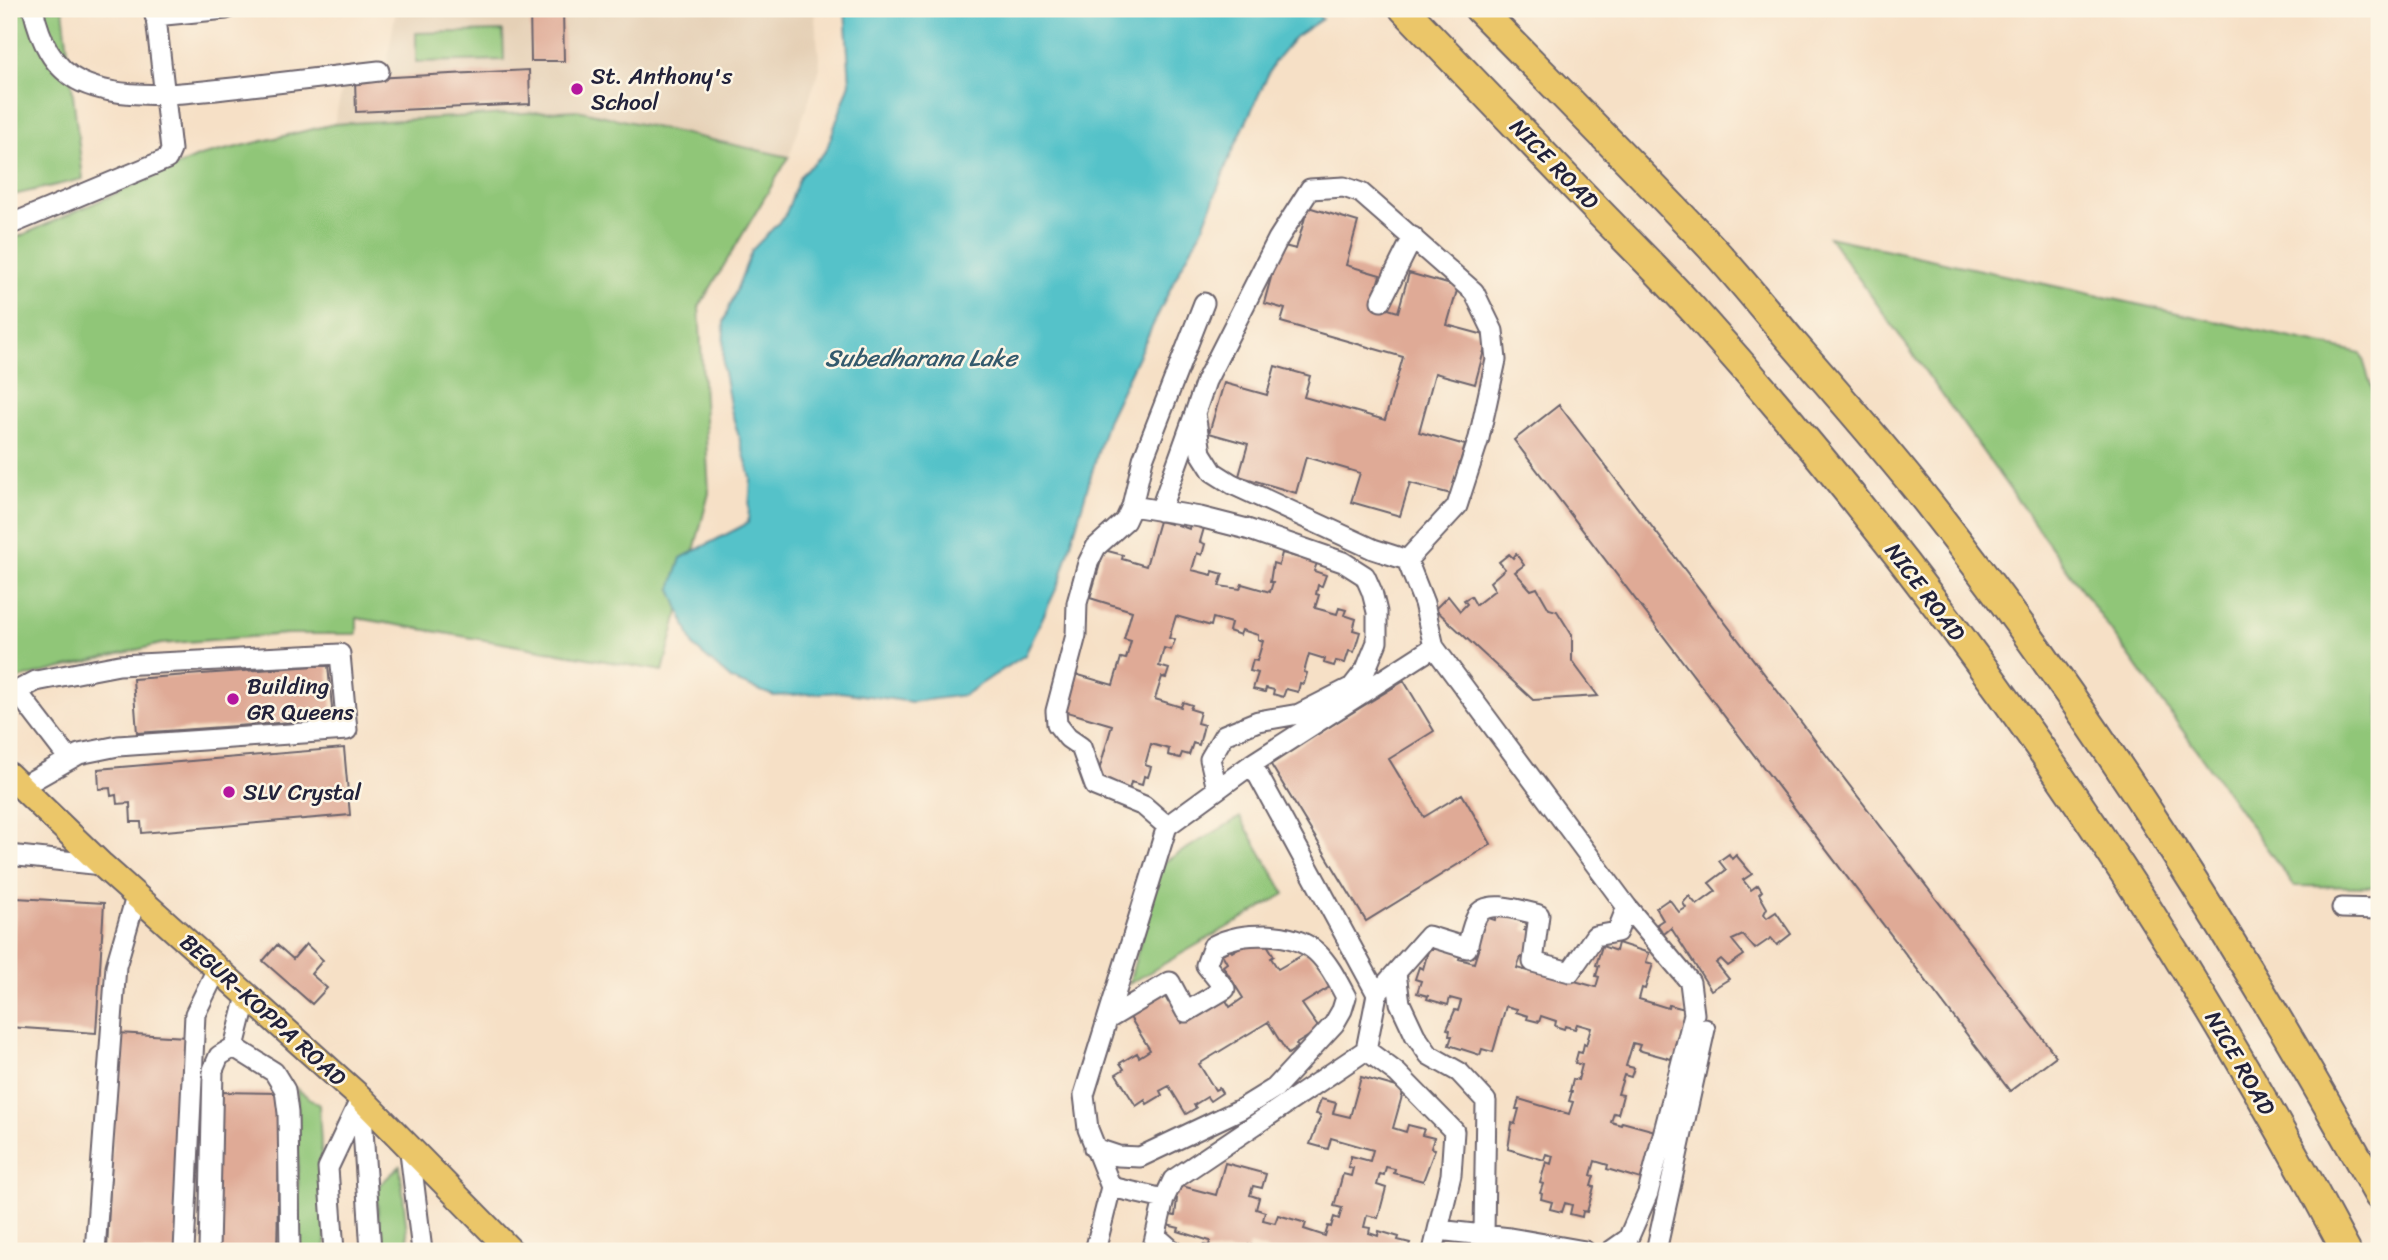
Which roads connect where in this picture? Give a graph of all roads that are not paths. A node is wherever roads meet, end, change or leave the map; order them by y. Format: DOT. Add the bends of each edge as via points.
graph roads {
  1 [pos="33,9"];
  2 [pos="226,9"];
  3 [pos="1404,9"];
  4 [pos="1479,9"];
  5 [pos="155,12"];
  6 [pos="379,71"];
  7 [pos="164,96"];
  8 [pos="9,225"];
  9 [pos="1413,237"];
  10 [pos="1381,301"];
  11 [pos="1204,303"];
  12 [pos="1195,413"];
  13 [pos="1132,506"];
  14 [pos="1160,511"];
  15 [pos="1407,560"];
  16 [pos="1434,647"];
  17 [pos="13,693"];
  18 [pos="69,759"];
  19 [pos="1252,764"];
  20 [pos="15,781"];
  21 [pos="1217,789"];
  22 [pos="1167,826"];
  23 [pos="9,855"];
  24 [pos="102,865"];
  25 [pos="136,897"];
  26 [pos="1627,907"];
  27 [pos="2342,908"];
  28 [pos="2379,909"];
  29 [pos="217,969"];
  30 [pos="1396,973"];
  31 [pos="1377,994"];
  32 [pos="247,996"];
  33 [pos="1108,1019"];
  34 [pos="1705,1029"];
  35 [pos="234,1047"];
  36 [pos="1366,1050"];
  37 [pos="361,1098"];
  38 [pos="409,1144"];
  39 [pos="1094,1148"];
  40 [pos="1111,1187"];
  41 [pos="2379,1196"];
  42 [pos="1164,1199"];
  43 [pos="1438,1230"];
  44 [pos="1484,1234"];
  45 [pos="1154,1244"];
  46 [pos="95,1251"];
  47 [pos="184,1251"];
  48 [pos="209,1251"];
  49 [pos="290,1251"];
  50 [pos="334,1251"];
  51 [pos="371,1251"];
  52 [pos="422,1251"];
  53 [pos="511,1251"];
  54 [pos="1095,1251"];
  55 [pos="1173,1251"];
  56 [pos="1433,1251"];
  57 [pos="1585,1251"];
  58 [pos="1611,1251"];
  59 [pos="1656,1251"];
  60 [pos="2346,1251"];
  1 -- 7 [label="street" via="46,50 79,81 100,89"];
  2 -- 5 [label="street"];
  3 -- 60 [label="highway, NICE ROAD" via="1697,314 1892,547 2047,756 2155,920"];
  4 -- 41 [label="highway" via="1712,249 1953,535 2119,765 2223,926"];
  5 -- 7 [label="street"];
  6 -- 7 [label="street"];
  7 -- 8 [label="street" via="171,150 167,159"];
  9 -- 10 [label="street"];
  9 -- 12 [label="street" via="1361,193 1344,187 1310,189 1278,239 1206,381"];
  9 -- 15 [label="street" via="1474,292 1493,331 1496,360 1479,438 1457,506"];
  11 -- 13 [label="street" via="1143,459"];
  12 -- 14 [label="street"];
  12 -- 15 [label="street" via="1201,453 1213,472 1373,549"];
  13 -- 14 [label="street"];
  13 -- 22 [label="street" via="1125,521 1096,547 1088,563 1057,724 1081,747 1095,786 1144,806"];
  14 -- 21 [label="street" via="1247,529 1343,562 1365,576 1377,612 1377,642 1352,687 1299,715 1258,721 1224,735 1210,759"];
  15 -- 16 [label="street"];
  16 -- 19 [label="street"];
  16 -- 26 [label="street"];
  17 -- 18 [label="street"];
  17 -- 18 [label="street" via="36,681 119,665 340,654 347,730 118,746"];
  18 -- 20 [label="street"];
  19 -- 21 [label="street"];
  19 -- 31 [label="street"];
  20 -- 24 [label="main road, BEGUR-KOPPA ROAD"];
  21 -- 22 [label="street"];
  22 -- 33 [label="street"];
  23 -- 24 [label="street"];
  24 -- 25 [label="main road, BEGUR-KOPPA ROAD"];
  25 -- 29 [label="main road, BEGUR-KOPPA ROAD"];
  25 -- 46 [label="street" via="116,966"];
  26 -- 30 [label="street" via="1617,932 1595,936 1570,972 1533,962 1539,915 1490,905 1478,914 1467,948 1428,936"];
  26 -- 58 [label="street" via="1690,982 1694,1014 1648,1192 1628,1239"];
  27 -- 28 [label="street"];
  29 -- 32 [label="main road, BEGUR-KOPPA ROAD"];
  29 -- 47 [label="street" via="195,1014"];
  30 -- 31 [label="street"];
  30 -- 44 [label="street" via="1400,1003 1429,1055 1459,1072 1486,1101"];
  31 -- 36 [label="street"];
  32 -- 35 [label="street"];
  32 -- 37 [label="main road, BEGUR-KOPPA ROAD"];
  33 -- 39 [label="street" via="1084,1095"];
  33 -- 39 [label="street" via="1170,982 1186,1012 1225,989 1206,965 1213,946 1245,935 1289,936 1310,946 1332,970 1346,997 1334,1024 1275,1088 1241,1109 1140,1157"];
  34 -- 59 [label="street"];
  35 -- 48 [label="street" via="219,1056 213,1070"];
  35 -- 49 [label="street" via="274,1072 285,1090"];
  36 -- 42 [label="street" via="1173,1180"];
  36 -- 43 [label="street" via="1397,1073 1454,1131 1451,1175"];
  37 -- 38 [label="main road, BEGUR-KOPPA ROAD"];
  37 -- 50 [label="street" via="328,1168"];
  37 -- 51 [label="street"];
  38 -- 52 [label="street"];
  38 -- 53 [label="main road, BEGUR-KOPPA ROAD"];
  39 -- 40 [label="street"];
  40 -- 42 [label="street"];
  40 -- 54 [label="street"];
  42 -- 45 [label="street"];
  43 -- 44 [label="street"];
  43 -- 56 [label="street"];
  44 -- 57 [label="street"];
  45 -- 55 [label="street"];
}
